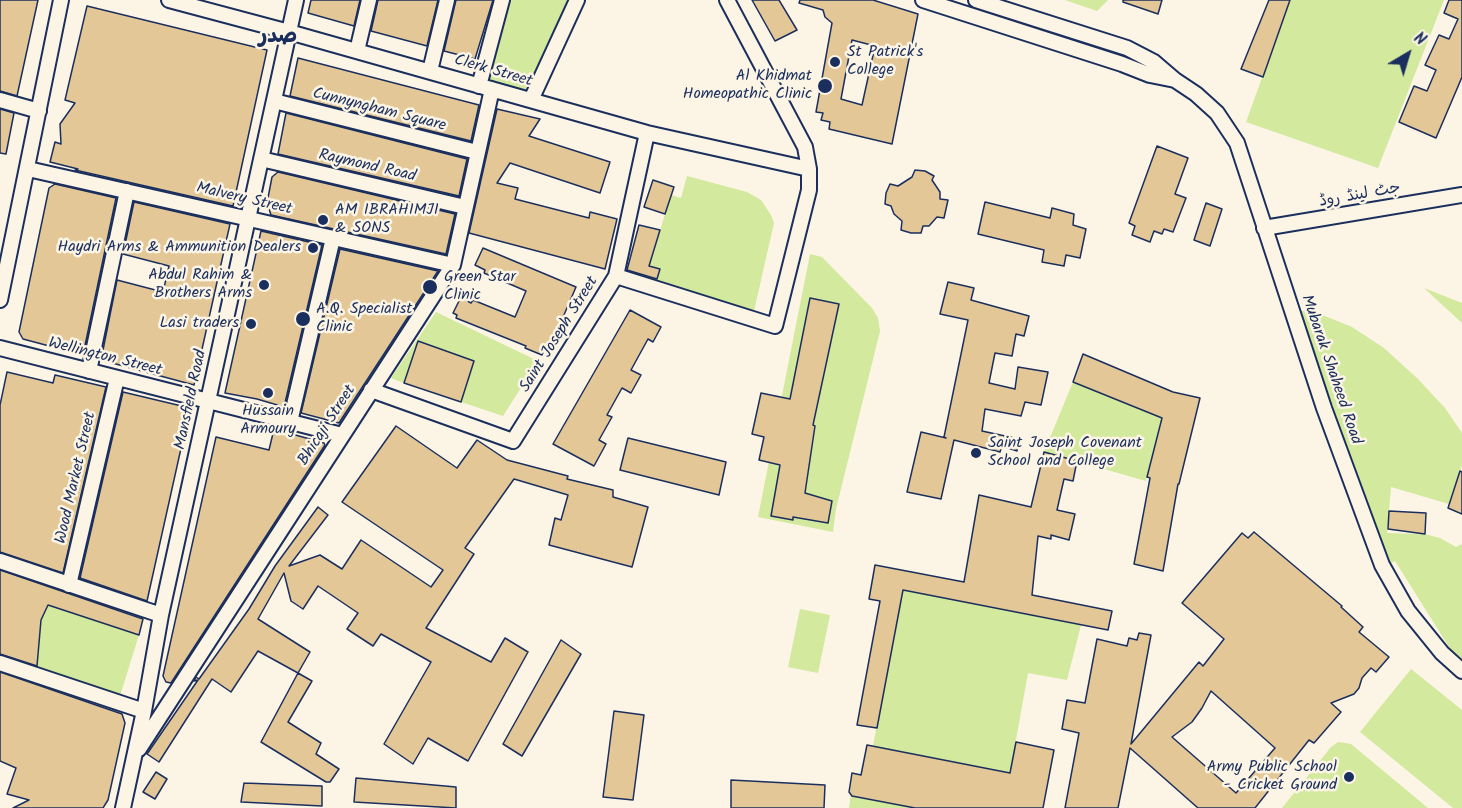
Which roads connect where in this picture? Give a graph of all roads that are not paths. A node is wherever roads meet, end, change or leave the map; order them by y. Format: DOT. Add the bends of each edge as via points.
graph roads {
  1 [pos="61,0"];
  2 [pos="169,0"];
  3 [pos="296,0"];
  4 [pos="369,0"];
  5 [pos="447,0"];
  6 [pos="502,0"];
  7 [pos="577,0"];
  8 [pos="727,0"];
  9 [pos="923,0"];
  10 [pos="975,0"];
  11 [pos="289,32"];
  12 [pos="357,51"];
  13 [pos="430,71"];
  14 [pos="1175,80"];
  15 [pos="486,87"];
  16 [pos="0,100"];
  17 [pos="531,100"];
  18 [pos="274,101"];
  19 [pos="39,111"];
  20 [pos="647,133"];
  21 [pos="477,152"];
  22 [pos="261,159"];
  23 [pos="28,169"];
  24 [pos="809,169"];
  25 [pos="127,191"];
  26 [pos="1462,195"];
  27 [pos="465,207"];
  28 [pos="248,218"];
  29 [pos="1264,228"];
  30 [pos="333,238"];
  31 [pos="453,265"];
  32 [pos="616,276"];
  33 [pos="0,300"];
  34 [pos="0,348"];
  35 [pos="89,371"];
  36 [pos="117,378"];
  37 [pos="371,390"];
  38 [pos="209,401"];
  39 [pos="290,422"];
  40 [pos="342,435"];
  41 [pos="0,561"];
  42 [pos="69,585"];
  43 [pos="161,615"];
  44 [pos="0,663"];
  45 [pos="1462,671"];
  46 [pos="144,711"];
  47 [pos="135,756"];
  48 [pos="123,808"];
  1 -- 19 [label="street"];
  2 -- 11 [label="street, Clerk Street"];
  3 -- 11 [label="street, Mansfield Road"];
  4 -- 12 [label="street"];
  5 -- 13 [label="street"];
  6 -- 15 [label="street, Bhicaji Street"];
  7 -- 17 [label="street"];
  8 -- 24 [label="street" via="805,147"];
  9 -- 14 [label="street, Mubarak Shaheed Road"];
  10 -- 14 [label="street, Mubarak Shaheed Road" via="1127,48 1154,62"];
  11 -- 12 [label="street, Clerk Street"];
  11 -- 18 [label="street, Mansfield Road"];
  12 -- 13 [label="street, Clerk Street"];
  13 -- 15 [label="street, Clerk Street"];
  14 -- 29 [label="street, Mubarak Shaheed Road" via="1217,113 1237,143"];
  15 -- 17 [label="street, Clerk Street"];
  15 -- 21 [label="street, Bhicaji Street"];
  16 -- 19 [label="street"];
  17 -- 20 [label="street, Clerk Street"];
  18 -- 21 [label="street, Cunnyngham Square"];
  18 -- 22 [label="street, Mansfield Road"];
  19 -- 23 [label="street"];
  20 -- 24 [label="street, Clerk Street"];
  20 -- 32 [label="street"];
  21 -- 27 [label="street, Bhicaji Street"];
  22 -- 27 [label="street, Raymond Road"];
  22 -- 28 [label="street, Mansfield Road"];
  23 -- 25 [label="street, Malvery Street"];
  23 -- 33 [label="street"];
  24 -- 32 [label="street, Saint Joseph Street" via="809,190 776,326"];
  25 -- 28 [label="street, Malvery Street"];
  25 -- 35 [label="street"];
  26 -- 29 [label="street, جٹ لینڈ روڈ"];
  27 -- 31 [label="street, Bhicaji Street"];
  28 -- 30 [label="street, Malvery Street"];
  28 -- 38 [label="street, Mansfield Road"];
  29 -- 45 [label="street, Mubarak Shaheed Road" via="1382,565 1408,610 1442,653"];
  30 -- 31 [label="street, Malvery Street"];
  30 -- 39 [label="street"];
  31 -- 37 [label="street, Bhicaji Street"];
  32 -- 37 [label="street, Saint Joseph Street" via="513,441"];
  34 -- 35 [label="street, Wellington Street"];
  35 -- 36 [label="street, Wellington Street"];
  36 -- 38 [label="street, Wellington Street"];
  36 -- 42 [label="street, Wood Market Street"];
  37 -- 40 [label="street, Bhicaji Street"];
  38 -- 39 [label="street, Wellington Street"];
  38 -- 43 [label="street, Mansfield Road"];
  39 -- 40 [label="street, Wellington Street"];
  40 -- 47 [label="street, Bhicaji Street"];
  41 -- 42 [label="street"];
  42 -- 43 [label="street"];
  43 -- 46 [label="street, Mansfield Road"];
  44 -- 46 [label="street"];
  46 -- 47 [label="street, Mansfield Road"];
  47 -- 48 [label="street, Mansfield Road"];
}
